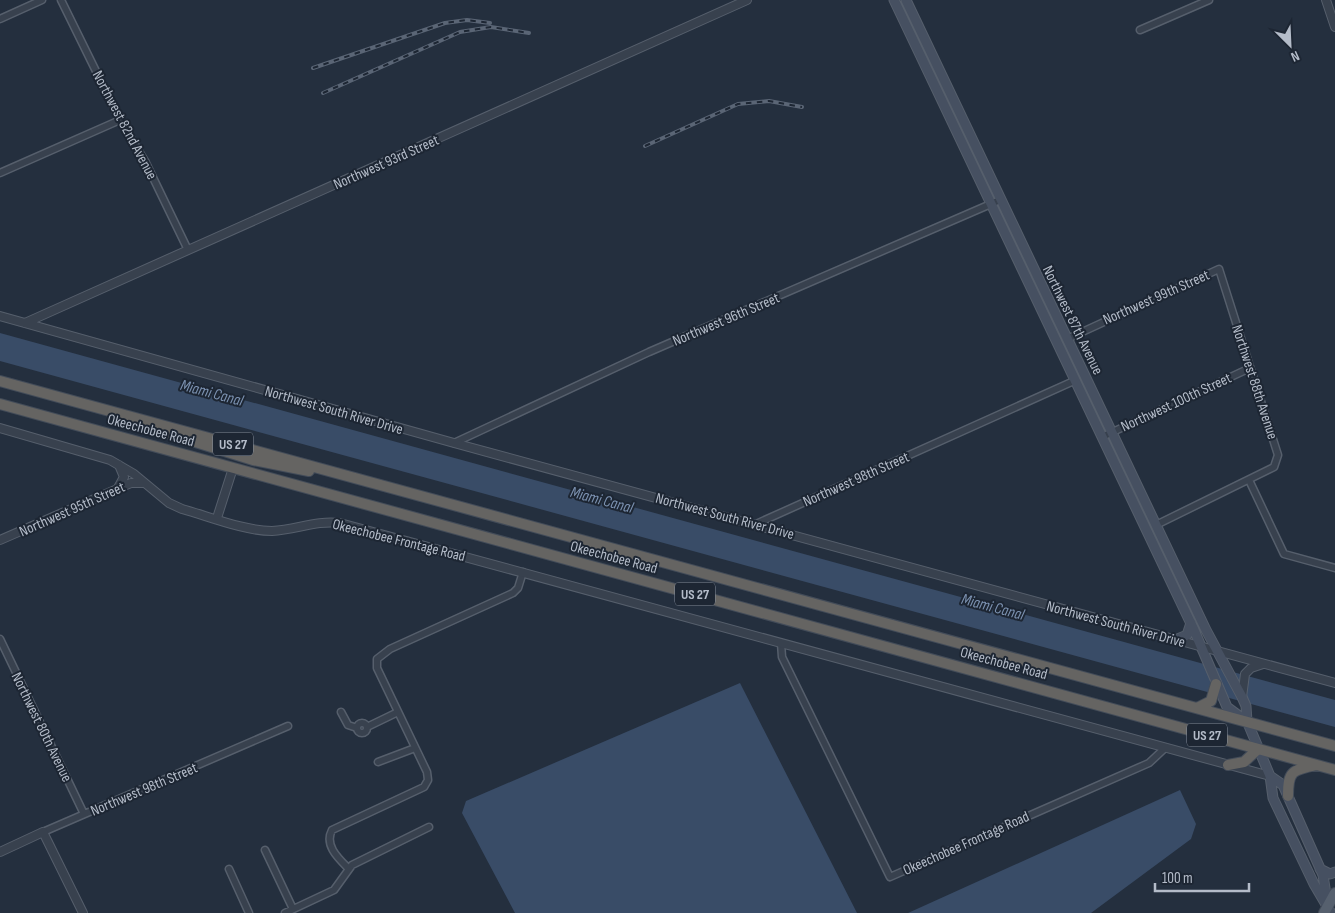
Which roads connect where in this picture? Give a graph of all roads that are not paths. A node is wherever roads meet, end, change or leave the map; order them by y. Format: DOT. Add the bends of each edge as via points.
graph roads {
  1 [pos="42,0"];
  2 [pos="61,0"];
  3 [pos="747,0"];
  4 [pos="894,0"];
  5 [pos="906,0"];
  6 [pos="1209,0"];
  7 [pos="1326,0"];
  8 [pos="0,19"];
  9 [pos="1335,27"];
  10 [pos="1140,30"];
  11 [pos="120,120"];
  12 [pos="0,173"];
  13 [pos="1000,200"];
  14 [pos="991,204"];
  15 [pos="188,250"];
  16 [pos="1219,269"];
  17 [pos="0,316"];
  18 [pos="25,323"];
  19 [pos="1067,339"];
  20 [pos="1250,368"];
  21 [pos="1076,380"];
  22 [pos="0,381"];
  23 [pos="0,404"];
  24 [pos="92,407"];
  25 [pos="0,428"];
  26 [pos="1112,432"];
  27 [pos="1102,437"];
  28 [pos="454,443"];
  29 [pos="216,450"];
  30 [pos="253,460"];
  31 [pos="119,465"];
  32 [pos="233,468"];
  33 [pos="1249,480"];
  34 [pos="145,484"];
  35 [pos="374,484"];
  36 [pos="116,489"];
  37 [pos="217,518"];
  38 [pos="756,524"];
  39 [pos="1156,525"];
  40 [pos="0,540"];
  41 [pos="1335,568"];
  42 [pos="524,572"];
  43 [pos="1191,624"];
  44 [pos="0,639"];
  45 [pos="1175,640"];
  46 [pos="781,643"];
  47 [pos="1201,647"];
  48 [pos="1217,652"];
  49 [pos="1263,664"];
  50 [pos="1335,683"];
  51 [pos="1216,684"];
  52 [pos="1218,697"];
  53 [pos="1242,697"];
  54 [pos="1197,708"];
  55 [pos="341,712"];
  56 [pos="398,712"];
  57 [pos="1247,722"];
  58 [pos="288,726"];
  59 [pos="1335,746"];
  60 [pos="415,748"];
  61 [pos="1165,748"];
  62 [pos="1258,749"];
  63 [pos="378,762"];
  64 [pos="1228,765"];
  65 [pos="1317,765"];
  66 [pos="1335,770"];
  67 [pos="1270,776"];
  68 [pos="1288,796"];
  69 [pos="84,814"];
  70 [pos="429,827"];
  71 [pos="44,832"];
  72 [pos="1290,833"];
  73 [pos="265,850"];
  74 [pos="0,852"];
  75 [pos="1315,857"];
  76 [pos="348,868"];
  77 [pos="228,869"];
  78 [pos="1320,870"];
  79 [pos="1335,872"];
  80 [pos="1335,892"];
  81 [pos="293,909"];
  82 [pos="1327,911"];
  83 [pos="83,913"];
  84 [pos="249,913"];
  85 [pos="285,913"];
  1 -- 8 [label="street"];
  2 -- 11 [label="street, Northwest 82nd Avenue"];
  3 -- 15 [label="street, Northwest 93rd Street"];
  4 -- 14 [label="main road, Northwest 87th Avenue"];
  5 -- 13 [label="main road, Northwest 87th Avenue"];
  6 -- 10 [label="street"];
  7 -- 9 [label="street"];
  11 -- 12 [label="street"];
  11 -- 15 [label="street, Northwest 82nd Avenue" via="145,161"];
  13 -- 14 [label="street, Northwest 96th Street"];
  13 -- 19 [label="main road, Northwest 87th Avenue"];
  14 -- 21 [label="main road, Northwest 87th Avenue"];
  14 -- 28 [label="street, Northwest 96th Street" via="649,352"];
  15 -- 18 [label="street, Northwest 93rd Street"];
  16 -- 19 [label="street, Northwest 99th Street"];
  16 -- 20 [label="street, Northwest 88th Avenue"];
  17 -- 18 [label="street, Northwest South River Drive"];
  18 -- 28 [label="street, Northwest South River Drive"];
  19 -- 26 [label="main road, Northwest 87th Avenue"];
  20 -- 26 [label="street, Northwest 100th Street"];
  20 -- 33 [label="street, Northwest 88th Avenue" via="1278,455 1274,466"];
  21 -- 27 [label="main road, Northwest 87th Avenue"];
  21 -- 38 [label="street, Northwest 98th Street"];
  22 -- 24 [label="highway, Okeechobee Road / US 27"];
  23 -- 32 [label="highway, Okeechobee Road / US 27"];
  24 -- 29 [label="highway"];
  24 -- 35 [label="highway, Okeechobee Road / US 27"];
  25 -- 31 [label="street, Okeechobee Frontage Road"];
  26 -- 27 [label="street, Northwest 100th Street"];
  26 -- 39 [label="main road, Northwest 87th Avenue"];
  27 -- 43 [label="main road, Northwest 87th Avenue"];
  28 -- 38 [label="street, Northwest South River Drive"];
  29 -- 30 [label="highway"];
  29 -- 32 [label="highway" via="227,456"];
  30 -- 32 [label="highway" via="244,460"];
  30 -- 35 [label="highway"];
  31 -- 34 [label="street, Okeechobee Frontage Road"];
  31 -- 36 [label="street" via="124,477"];
  32 -- 37 [label="street"];
  32 -- 62 [label="highway, Okeechobee Road / US 27"];
  33 -- 39 [label="street, Northwest 88th Avenue"];
  33 -- 41 [label="street" via="1284,554"];
  34 -- 36 [label="street, Northwest 95th Street" via="131,483"];
  34 -- 37 [label="street, Okeechobee Frontage Road" via="169,504"];
  35 -- 54 [label="highway, Okeechobee Road / US 27"];
  36 -- 40 [label="street, Northwest 95th Street"];
  37 -- 42 [label="street, Okeechobee Frontage Road" via="268,531 319,522 340,523"];
  38 -- 45 [label="street, Northwest South River Drive"];
  39 -- 48 [label="main road, Northwest 87th Avenue"];
  42 -- 46 [label="street, Okeechobee Frontage Road"];
  42 -- 56 [label="street" via="513,593 390,649 377,659 377,668"];
  43 -- 45 [label="main road" via="1187,635"];
  43 -- 47 [label="main road, Northwest 87th Avenue"];
  44 -- 69 [label="street, Northwest 80th Avenue"];
  45 -- 47 [label="street, Northwest South River Drive"];
  46 -- 61 [label="street, Okeechobee Frontage Road"];
  46 -- 61 [label="street, Okeechobee Frontage Road" via="782,657 890,877 1149,762"];
  47 -- 48 [label="street, Northwest South River Drive"];
  47 -- 51 [label="main road, Northwest 87th Avenue"];
  48 -- 49 [label="street, Northwest South River Drive"];
  48 -- 53 [label="main road, Northwest 87th Avenue"];
  49 -- 50 [label="street, Northwest South River Drive"];
  49 -- 53 [label="street" via="1244,674"];
  51 -- 52 [label="highway"];
  52 -- 54 [label="highway"];
  52 -- 57 [label="main road"];
  53 -- 57 [label="main road, Northwest 87th Avenue"];
  54 -- 57 [label="highway, Okeechobee Road / US 27"];
  55 -- 56 [label="street" via="354,728 364,732 367,727"];
  56 -- 60 [label="street"];
  57 -- 59 [label="highway, Okeechobee Road / US 27"];
  57 -- 62 [label="main road"];
  58 -- 69 [label="street, Northwest 98th Street"];
  60 -- 63 [label="street"];
  60 -- 76 [label="street" via="427,772 424,787 332,830 329,838 332,847"];
  61 -- 64 [label="street, Okeechobee Frontage Road"];
  62 -- 64 [label="highway" via="1244,762"];
  62 -- 65 [label="highway, Okeechobee Road / US 27"];
  62 -- 67 [label="main road"];
  64 -- 67 [label="street, Okeechobee Frontage Road"];
  65 -- 66 [label="highway, Okeechobee Road / US 27"];
  65 -- 68 [label="highway" via="1291,774"];
  67 -- 68 [label="main road" via="1283,785"];
  67 -- 72 [label="main road" via="1273,798"];
  68 -- 75 [label="main road"];
  69 -- 71 [label="street, Northwest 98th Street"];
  70 -- 76 [label="street"];
  71 -- 74 [label="street, Northwest 98th Street"];
  71 -- 83 [label="street"];
  72 -- 75 [label="main road" via="1301,838"];
  72 -- 82 [label="main road"];
  73 -- 81 [label="street"];
  75 -- 78 [label="main road"];
  76 -- 81 [label="street" via="336,888"];
  77 -- 84 [label="street"];
  78 -- 79 [label="main road" via="1330,874"];
  78 -- 82 [label="main road"];
  80 -- 82 [label="main road"];
  81 -- 85 [label="street"];
}
